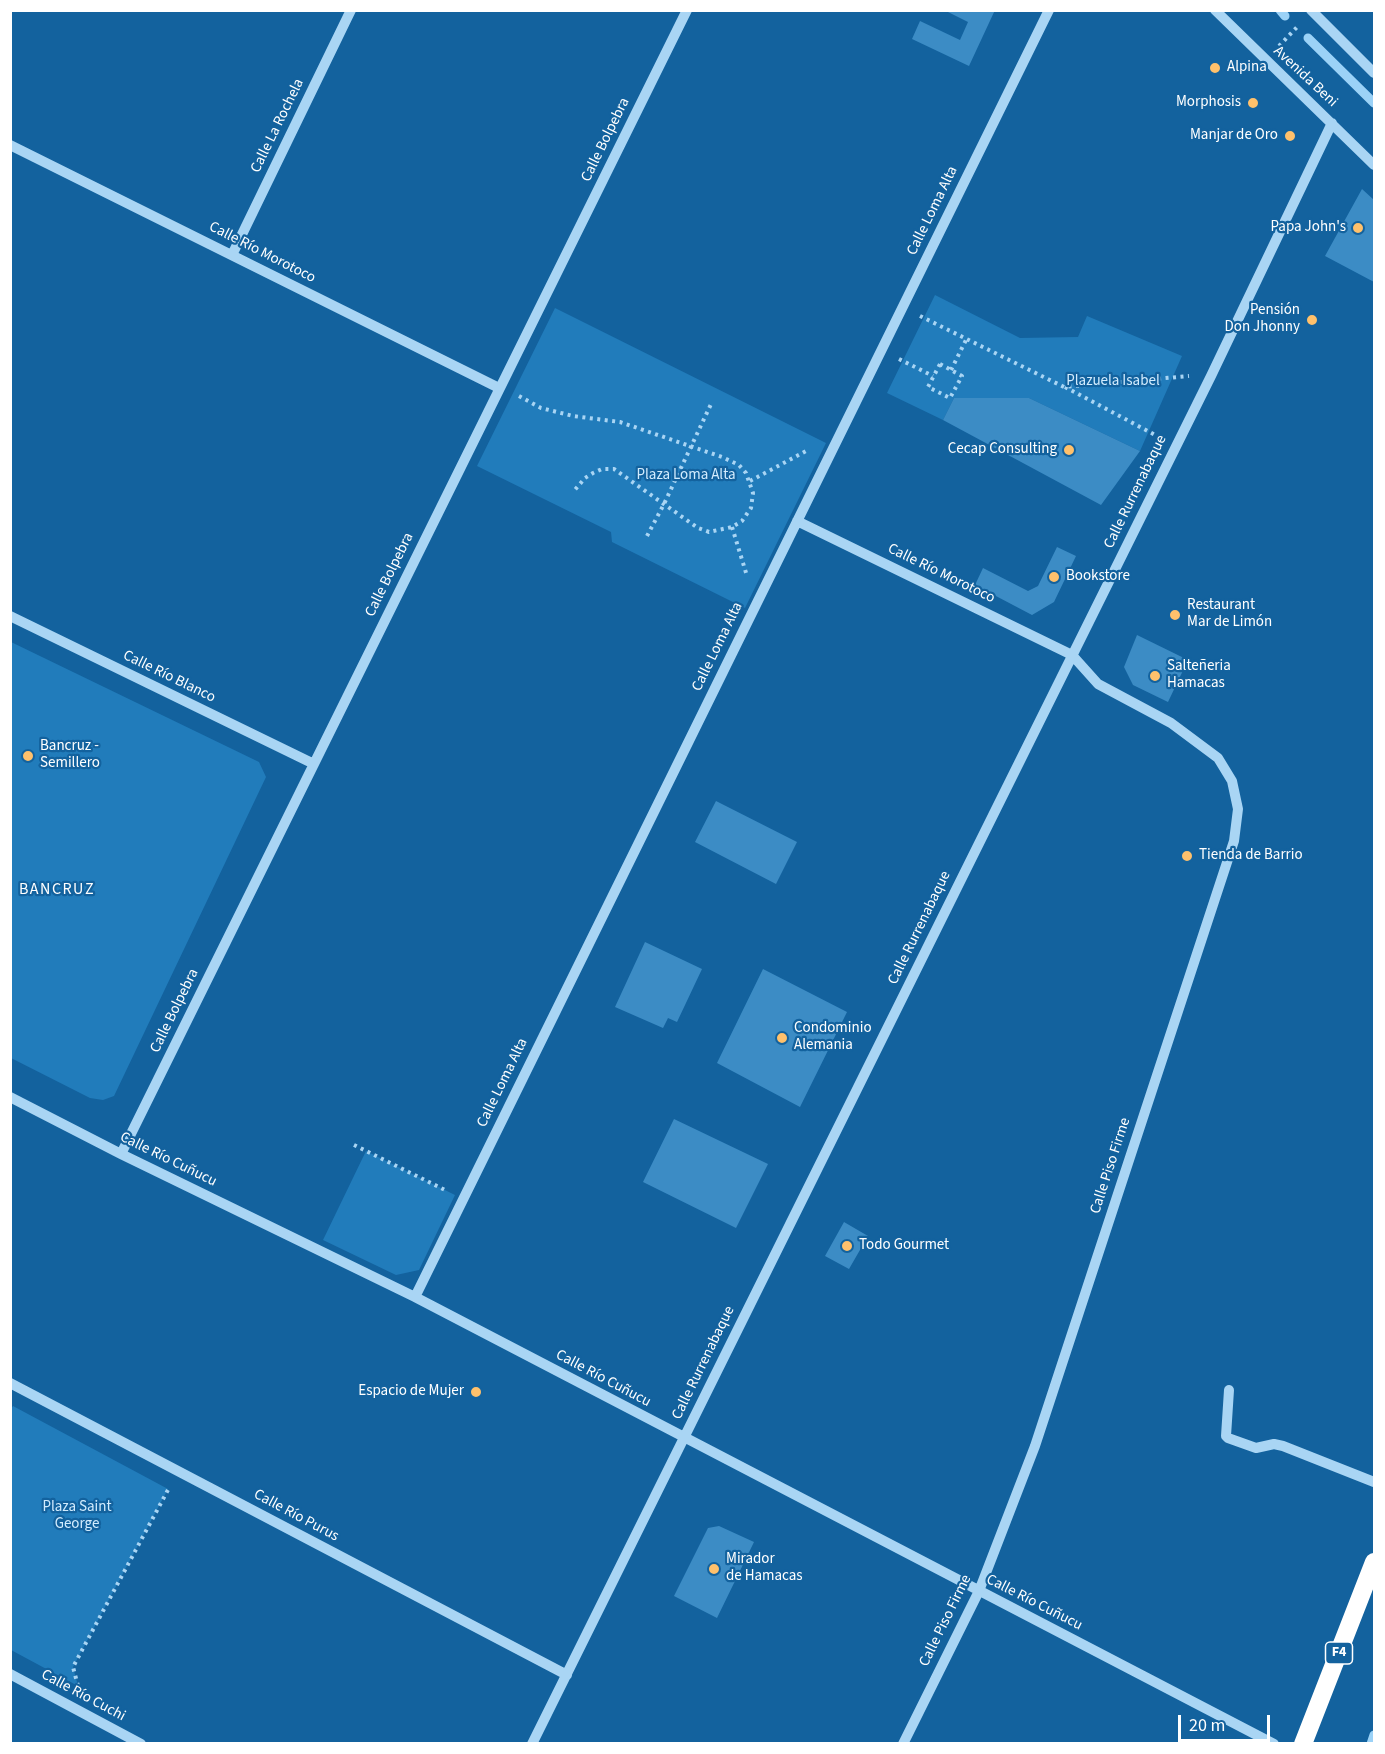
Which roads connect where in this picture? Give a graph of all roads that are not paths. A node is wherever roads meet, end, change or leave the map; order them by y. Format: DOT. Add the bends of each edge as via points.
graph roads {
  1 [pos="351,10"];
  2 [pos="687,10"];
  3 [pos="1049,10"];
  4 [pos="1215,10"];
  5 [pos="1311,10"];
  6 [pos="1374,73"];
  7 [pos="1332,123"];
  8 [pos="10,145"];
  9 [pos="1374,165"];
  10 [pos="232,255"];
  11 [pos="499,388"];
  12 [pos="797,521"];
  13 [pos="10,616"];
  14 [pos="1072,655"];
  15 [pos="314,764"];
  16 [pos="10,1097"];
  17 [pos="120,1154"];
  18 [pos="415,1297"];
  19 [pos="10,1383"];
  20 [pos="1229,1390"];
  21 [pos="684,1438"];
  22 [pos="1374,1482"];
  23 [pos="1374,1562"];
  24 [pos="979,1591"];
  25 [pos="10,1674"];
  26 [pos="567,1675"];
  27 [pos="141,1743"];
  28 [pos="532,1743"];
  29 [pos="903,1743"];
  30 [pos="1274,1743"];
  31 [pos="1303,1743"];
  1 -- 10 [label="street, Calle La Rochela"];
  2 -- 11 [label="street, Calle Bolpebra"];
  3 -- 12 [label="street, Calle Loma Alta"];
  4 -- 7 [label="street, Avenida Beni"];
  5 -- 6 [label="street"];
  7 -- 9 [label="street, Avenida Beni"];
  7 -- 14 [label="street, Calle Rurrenabaque"];
  8 -- 10 [label="street, Calle Río Morotoco"];
  10 -- 11 [label="street, Calle Río Morotoco"];
  11 -- 15 [label="street, Calle Bolpebra"];
  12 -- 14 [label="street, Calle Río Morotoco"];
  12 -- 18 [label="street, Calle Loma Alta"];
  13 -- 15 [label="street, Calle Río Blanco"];
  14 -- 21 [label="street, Calle Rurrenabaque"];
  14 -- 24 [label="street, Calle Piso Firme" via="1098,684 1171,723 1218,758 1232,781 1238,809 1234,841 1038,1435"];
  15 -- 17 [label="street, Calle Bolpebra"];
  16 -- 17 [label="street, Calle Río Cuñucu"];
  17 -- 18 [label="street, Calle Río Cuñucu"];
  18 -- 21 [label="street, Calle Río Cuñucu"];
  19 -- 26 [label="street, Calle Río Purus"];
  20 -- 22 [label="street" via="1228,1438 1256,1448 1283,1446"];
  21 -- 24 [label="street, Calle Río Cuñucu"];
  21 -- 26 [label="street, Calle Rurrenabaque"];
  23 -- 31 [label="highway, F4"];
  24 -- 29 [label="street, Calle Piso Firme"];
  24 -- 30 [label="street, Calle Río Cuñucu"];
  25 -- 27 [label="street, Calle Río Cuchi"];
  26 -- 28 [label="street, Calle Rurrenabaque"];
}
